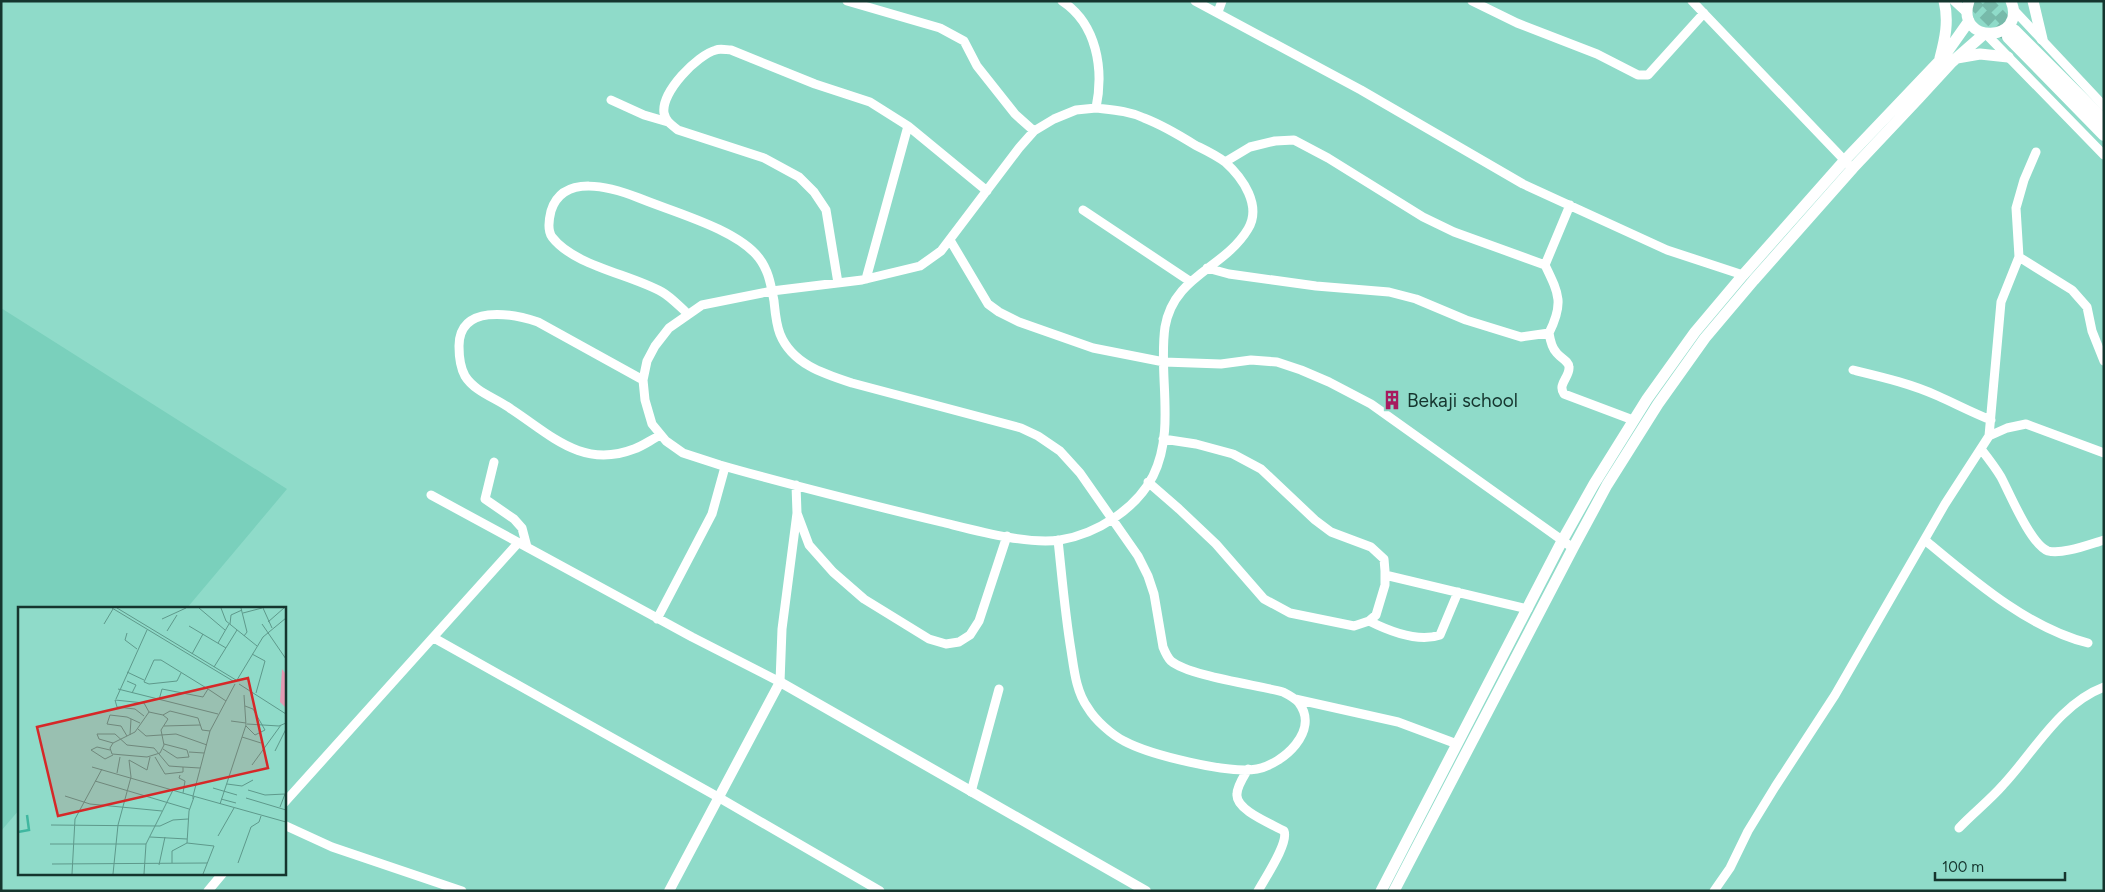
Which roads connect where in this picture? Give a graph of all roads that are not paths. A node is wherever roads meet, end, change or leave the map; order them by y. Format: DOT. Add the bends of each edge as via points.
graph roads {
  1 [pos="847,1"];
  2 [pos="1062,1"];
  3 [pos="1195,1"];
  4 [pos="1222,1"];
  5 [pos="1472,1"];
  6 [pos="1692,1"];
  7 [pos="1944,1"];
  8 [pos="1954,1"];
  9 [pos="1969,1"];
  10 [pos="2033,1"];
  11 [pos="2013,5"];
  12 [pos="1218,12"];
  13 [pos="1704,12"];
  14 [pos="1968,17"];
  15 [pos="1985,34"];
  16 [pos="2042,40"];
  17 [pos="2008,57"];
  18 [pos="1957,58"];
  19 [pos="1939,60"];
  20 [pos="611,100"];
  21 [pos="2104,106"];
  22 [pos="1096,108"];
  23 [pos="2104,120"];
  24 [pos="668,122"];
  25 [pos="908,126"];
  26 [pos="1034,131"];
  27 [pos="2104,135"];
  28 [pos="2036,152"];
  29 [pos="2104,156"];
  30 [pos="1225,162"];
  31 [pos="1849,164"];
  32 [pos="987,191"];
  33 [pos="1570,205"];
  34 [pos="1083,210"];
  35 [pos="950,240"];
  36 [pos="2019,256"];
  37 [pos="1545,265"];
  38 [pos="1207,268"];
  39 [pos="1743,275"];
  40 [pos="866,279"];
  41 [pos="1190,282"];
  42 [pos="838,283"];
  43 [pos="772,291"];
  44 [pos="688,314"];
  45 [pos="1549,333"];
  46 [pos="1164,362"];
  47 [pos="2104,362"];
  48 [pos="1853,370"];
  49 [pos="643,380"];
  50 [pos="1633,420"];
  51 [pos="1991,420"];
  52 [pos="661,435"];
  53 [pos="1989,436"];
  54 [pos="1163,438"];
  55 [pos="1982,449"];
  56 [pos="2104,453"];
  57 [pos="494,462"];
  58 [pos="725,466"];
  59 [pos="1148,482"];
  60 [pos="796,485"];
  61 [pos="431,495"];
  62 [pos="797,513"];
  63 [pos="1113,519"];
  64 [pos="1007,536"];
  65 [pos="1058,540"];
  66 [pos="2104,540"];
  67 [pos="1562,541"];
  68 [pos="1926,541"];
  69 [pos="523,545"];
  70 [pos="1573,548"];
  71 [pos="1385,575"];
  72 [pos="1458,592"];
  73 [pos="1528,609"];
  74 [pos="657,618"];
  75 [pos="1369,622"];
  76 [pos="434,638"];
  77 [pos="2088,644"];
  78 [pos="780,682"];
  79 [pos="2104,687"];
  80 [pos="999,689"];
  81 [pos="1296,699"];
  82 [pos="1457,744"];
  83 [pos="1248,769"];
  84 [pos="971,792"];
  85 [pos="718,797"];
  86 [pos="285,802"];
  87 [pos="1433,802"];
  88 [pos="285,825"];
  89 [pos="1959,828"];
  90 [pos="222,874"];
  91 [pos="208,891"];
  92 [pos="462,891"];
  93 [pos="669,891"];
  94 [pos="880,891"];
  95 [pos="1146,891"];
  96 [pos="1258,891"];
  97 [pos="1382,891"];
  98 [pos="1394,891"];
  99 [pos="1714,891"];
  1 -- 26 [label="street" via="940,28 964,40 977,66 1015,114"];
  2 -- 22 [label="street" via="1081,18 1098,58 1101,87"];
  3 -- 12 [label="street"];
  4 -- 12 [label="street"];
  5 -- 13 [label="street" via="1638,75 1648,75"];
  6 -- 13 [label="street"];
  7 -- 19 [label="main road" via="1946,29"];
  8 -- 14 [label="street"];
  9 -- 14 [label="main road"];
  10 -- 16 [label="main road"];
  11 -- 15 [label="main road" via="2008,26 1998,33"];
  11 -- 16 [label="street"];
  12 -- 33 [label="street" via="1523,184"];
  13 -- 31 [label="street"];
  14 -- 15 [label="main road" via="1975,29"];
  14 -- 19 [label="main road" via="1952,47"];
  15 -- 17 [label="street"];
  15 -- 18 [label="main road"];
  16 -- 21 [label="street"];
  17 -- 18 [label="main road" via="1980,54"];
  17 -- 29 [label="street"];
  18 -- 31 [label="main road"];
  19 -- 31 [label="main road"];
  20 -- 24 [label="street"];
  22 -- 26 [label="street" via="1076,110"];
  22 -- 30 [label="street" via="1143,117"];
  23 -- 27 [label="main road" via="2011,33"];
  24 -- 25 [label="street" via="664,112 668,96 679,79 716,49 731,50 870,102"];
  24 -- 42 [label="street" via="678,130 764,158 799,177 826,210"];
  25 -- 32 [label="street"];
  25 -- 40 [label="street"];
  26 -- 32 [label="street"];
  28 -- 36 [label="street" via="2016,208"];
  30 -- 37 [label="street" via="1250,148 1294,140 1423,217 1454,232"];
  30 -- 38 [label="street" via="1250,194 1254,214 1248,229 1233,247"];
  31 -- 39 [label="main road"];
  31 -- 70 [label="main road" via="1705,338 1607,485"];
  32 -- 35 [label="street"];
  33 -- 37 [label="street"];
  33 -- 39 [label="street" via="1668,250"];
  34 -- 41 [label="street"];
  35 -- 40 [label="street" via="920,266"];
  35 -- 46 [label="street" via="988,304 999,312 1093,348"];
  36 -- 47 [label="street" via="2072,290 2087,307"];
  36 -- 51 [label="street" via="2001,302"];
  37 -- 45 [label="street" via="1556,287 1559,302"];
  38 -- 41 [label="street"];
  38 -- 45 [label="street" via="1316,286 1389,292 1521,337"];
  39 -- 50 [label="main road" via="1695,332"];
  40 -- 42 [label="street"];
  41 -- 46 [label="street" via="1173,301 1166,326"];
  42 -- 43 [label="street"];
  43 -- 44 [label="street" via="702,305"];
  43 -- 44 [label="street" via="768,273 759,258 725,232 604,186 590,185 565,191 554,201 549,218 550,234 562,249 664,293"];
  43 -- 63 [label="street" via="785,344 809,366 852,383 1021,428 1038,436 1060,451 1080,473"];
  44 -- 49 [label="street" via="669,328 655,346 647,361"];
  45 -- 50 [label="street" via="1554,351 1568,364 1562,385 1564,394"];
  46 -- 54 [label="street"];
  46 -- 67 [label="street" via="1277,362 1329,382 1371,404"];
  48 -- 51 [label="street" via="1937,396"];
  49 -- 52 [label="street" via="652,424"];
  49 -- 52 [label="street" via="546,326 520,316 479,316 466,325 459,339 459,358 465,376 478,390 575,450 590,455 610,454 634,449"];
  50 -- 67 [label="main road"];
  51 -- 53 [label="street"];
  52 -- 58 [label="street" via="683,453"];
  53 -- 55 [label="street"];
  53 -- 56 [label="street" via="2026,424"];
  54 -- 59 [label="street" via="1162,453"];
  54 -- 71 [label="street" via="1233,454 1261,469 1326,528 1371,547 1384,559"];
  55 -- 66 [label="street" via="2039,545 2057,553"];
  55 -- 68 [label="street" via="1945,504"];
  57 -- 69 [label="street" via="484,499 522,528"];
  58 -- 60 [label="street"];
  58 -- 74 [label="street" via="712,514"];
  59 -- 63 [label="street" via="1135,500"];
  59 -- 75 [label="street" via="1216,544 1264,599 1290,613 1328,622 1354,626"];
  60 -- 62 [label="street"];
  60 -- 64 [label="street"];
  61 -- 69 [label="street"];
  62 -- 64 [label="street" via="809,545 833,572 864,599 929,638 946,644 959,642 970,635 979,621"];
  62 -- 78 [label="street" via="782,629"];
  63 -- 65 [label="street" via="1085,534"];
  63 -- 81 [label="street" via="1148,576 1163,647 1171,661 1197,672 1283,692"];
  64 -- 65 [label="street"];
  65 -- 83 [label="street" via="1073,663 1079,690 1088,708 1124,741 1170,757 1216,767"];
  67 -- 70 [label="street"];
  67 -- 73 [label="main road"];
  68 -- 77 [label="street" via="1980,585 2024,614"];
  68 -- 99 [label="street"];
  69 -- 74 [label="street"];
  69 -- 76 [label="street"];
  70 -- 87 [label="main road"];
  71 -- 72 [label="street"];
  71 -- 75 [label="street" via="1376,615"];
  72 -- 73 [label="street"];
  72 -- 75 [label="street" via="1440,634 1435,636 1424,638 1398,633"];
  73 -- 82 [label="main road"];
  74 -- 78 [label="street"];
  76 -- 85 [label="street"];
  76 -- 86 [label="street"];
  78 -- 84 [label="street"];
  78 -- 85 [label="street"];
  79 -- 89 [label="street" via="2093,691 2050,727 2008,780"];
  80 -- 84 [label="street"];
  81 -- 82 [label="street" via="1398,722"];
  81 -- 83 [label="street" via="1304,715 1300,739 1275,763"];
  82 -- 87 [label="main road"];
  83 -- 96 [label="street" via="1238,789 1237,800 1243,808 1286,834"];
  84 -- 95 [label="street"];
  85 -- 93 [label="street"];
  85 -- 94 [label="street"];
  87 -- 97 [label="main road"];
  87 -- 98 [label="main road"];
  88 -- 92 [label="street" via="332,847"];
  90 -- 91 [label="street"];
}
